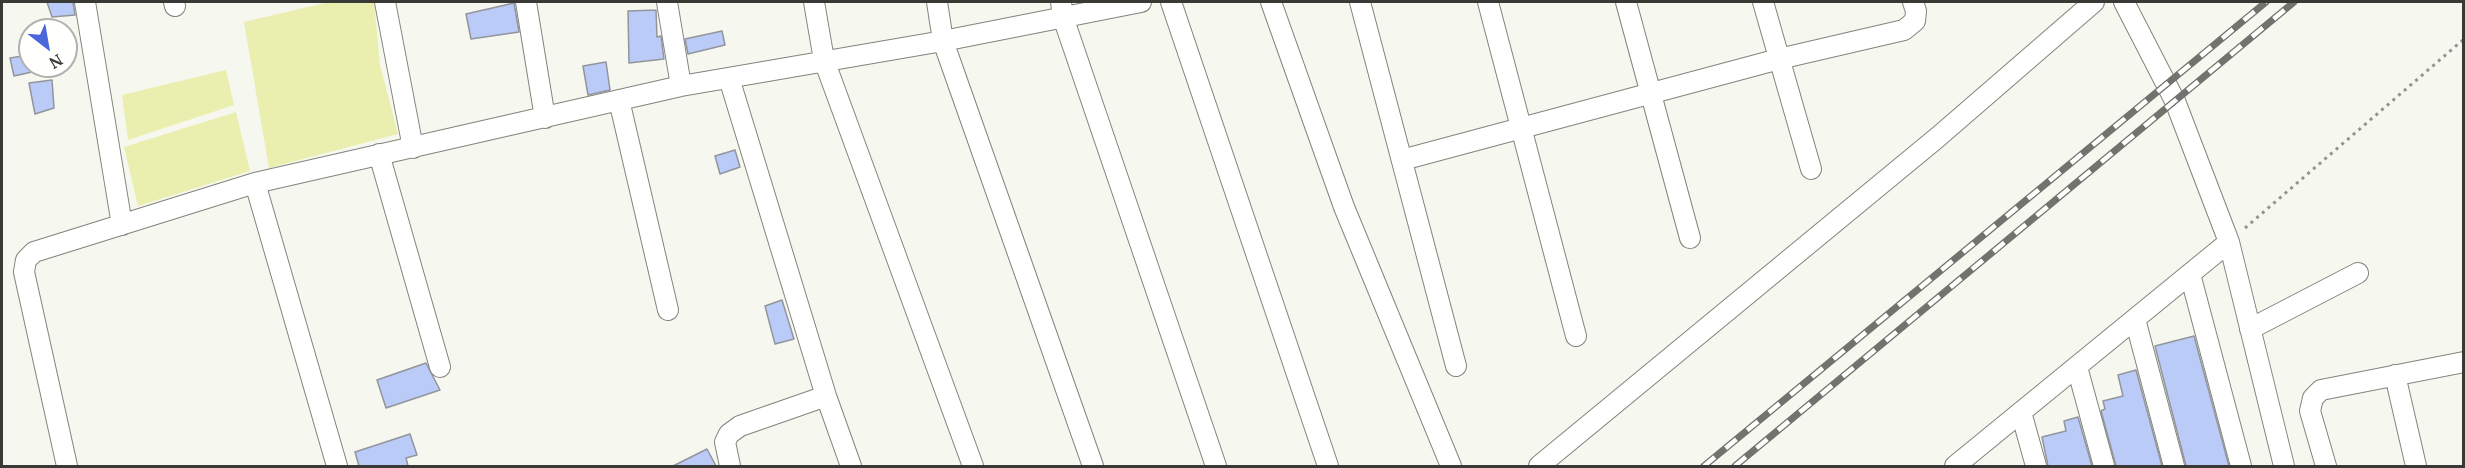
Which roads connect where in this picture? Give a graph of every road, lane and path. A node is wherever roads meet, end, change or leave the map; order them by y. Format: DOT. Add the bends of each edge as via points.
graph roads {
  1 [pos="85,2"];
  2 [pos="386,2"];
  3 [pos="526,2"];
  4 [pos="667,2"];
  5 [pos="814,2"];
  6 [pos="937,2"];
  7 [pos="1141,2"];
  8 [pos="1171,2"];
  9 [pos="1271,2"];
  10 [pos="1360,2"];
  11 [pos="1488,2"];
  12 [pos="1626,2"];
  13 [pos="1763,2"];
  14 [pos="1913,2"];
  15 [pos="2094,2"];
  16 [pos="2124,2"];
  17 [pos="1062,9"];
  18 [pos="2463,39"];
  19 [pos="943,41"];
  20 [pos="1779,59"];
  21 [pos="824,60"];
  22 [pos="729,78"];
  23 [pos="681,86"];
  24 [pos="1652,92"];
  25 [pos="619,100"];
  26 [pos="545,118"];
  27 [pos="1522,126"];
  28 [pos="413,148"];
  29 [pos="379,154"];
  30 [pos="1402,160"];
  31 [pos="1810,169"];
  32 [pos="255,183"];
  33 [pos="122,225"];
  34 [pos="1690,238"];
  35 [pos="2229,242"];
  36 [pos="2358,273"];
  37 [pos="2190,274"];
  38 [pos="668,310"];
  39 [pos="2135,319"];
  40 [pos="2250,329"];
  41 [pos="1576,336"];
  42 [pos="2463,362"];
  43 [pos="1456,366"];
  44 [pos="440,367"];
  45 [pos="2077,367"];
  46 [pos="2395,375"];
  47 [pos="826,396"];
  48 [pos="2021,412"];
  49 [pos="1973,459"];
  50 [pos="67,466"];
  51 [pos="337,466"];
  52 [pos="730,466"];
  53 [pos="851,466"];
  54 [pos="974,466"];
  55 [pos="1093,466"];
  56 [pos="1216,466"];
  57 [pos="1328,466"];
  58 [pos="1451,466"];
  59 [pos="1539,466"];
  60 [pos="1954,466"];
  61 [pos="2036,466"];
  62 [pos="2104,466"];
  63 [pos="2174,466"];
  64 [pos="2241,466"];
  65 [pos="2284,466"];
  66 [pos="2326,466"];
  67 [pos="2416,466"];
  1 -- 33 [label="street"];
  2 -- 28 [label="street"];
  3 -- 26 [label="street"];
  4 -- 23 [label="street"];
  5 -- 21 [label="street"];
  6 -- 19 [label="street"];
  7 -- 17 [label="street"];
  8 -- 57 [label="street"];
  9 -- 58 [label="street" via="1344,207"];
  10 -- 30 [label="street"];
  11 -- 27 [label="street"];
  12 -- 24 [label="street"];
  13 -- 20 [label="street"];
  14 -- 20 [label="street" via="1915,21 1904,30"];
  15 -- 59 [label="street"];
  16 -- 35 [label="street" via="2175,101"];
  17 -- 19 [label="street"];
  17 -- 56 [label="street"];
  18 -- 35 [label="path"];
  19 -- 21 [label="street"];
  19 -- 55 [label="street"];
  20 -- 24 [label="street"];
  20 -- 31 [label="street"];
  21 -- 22 [label="street"];
  21 -- 54 [label="street"];
  22 -- 23 [label="street"];
  22 -- 47 [label="street"];
  23 -- 25 [label="street"];
  24 -- 27 [label="street"];
  24 -- 34 [label="street"];
  25 -- 26 [label="street"];
  25 -- 38 [label="street"];
  26 -- 28 [label="street"];
  27 -- 30 [label="street"];
  27 -- 41 [label="street"];
  28 -- 29 [label="street"];
  29 -- 32 [label="street"];
  29 -- 44 [label="street"];
  30 -- 43 [label="street"];
  32 -- 33 [label="street"];
  32 -- 51 [label="street"];
  33 -- 50 [label="street" via="34,252 26,260 24,272"];
  35 -- 37 [label="street"];
  35 -- 40 [label="street"];
  36 -- 40 [label="street"];
  37 -- 39 [label="street"];
  37 -- 64 [label="street"];
  39 -- 45 [label="street"];
  39 -- 63 [label="street"];
  40 -- 65 [label="street"];
  42 -- 46 [label="street"];
  45 -- 48 [label="street"];
  45 -- 62 [label="street"];
  46 -- 66 [label="street" via="2321,390 2313,398 2310,411"];
  46 -- 67 [label="street"];
  47 -- 52 [label="street" via="740,426 729,434 725,442"];
  47 -- 53 [label="street"];
  48 -- 49 [label="street"];
  48 -- 61 [label="street"];
  49 -- 60 [label="street"];
}
